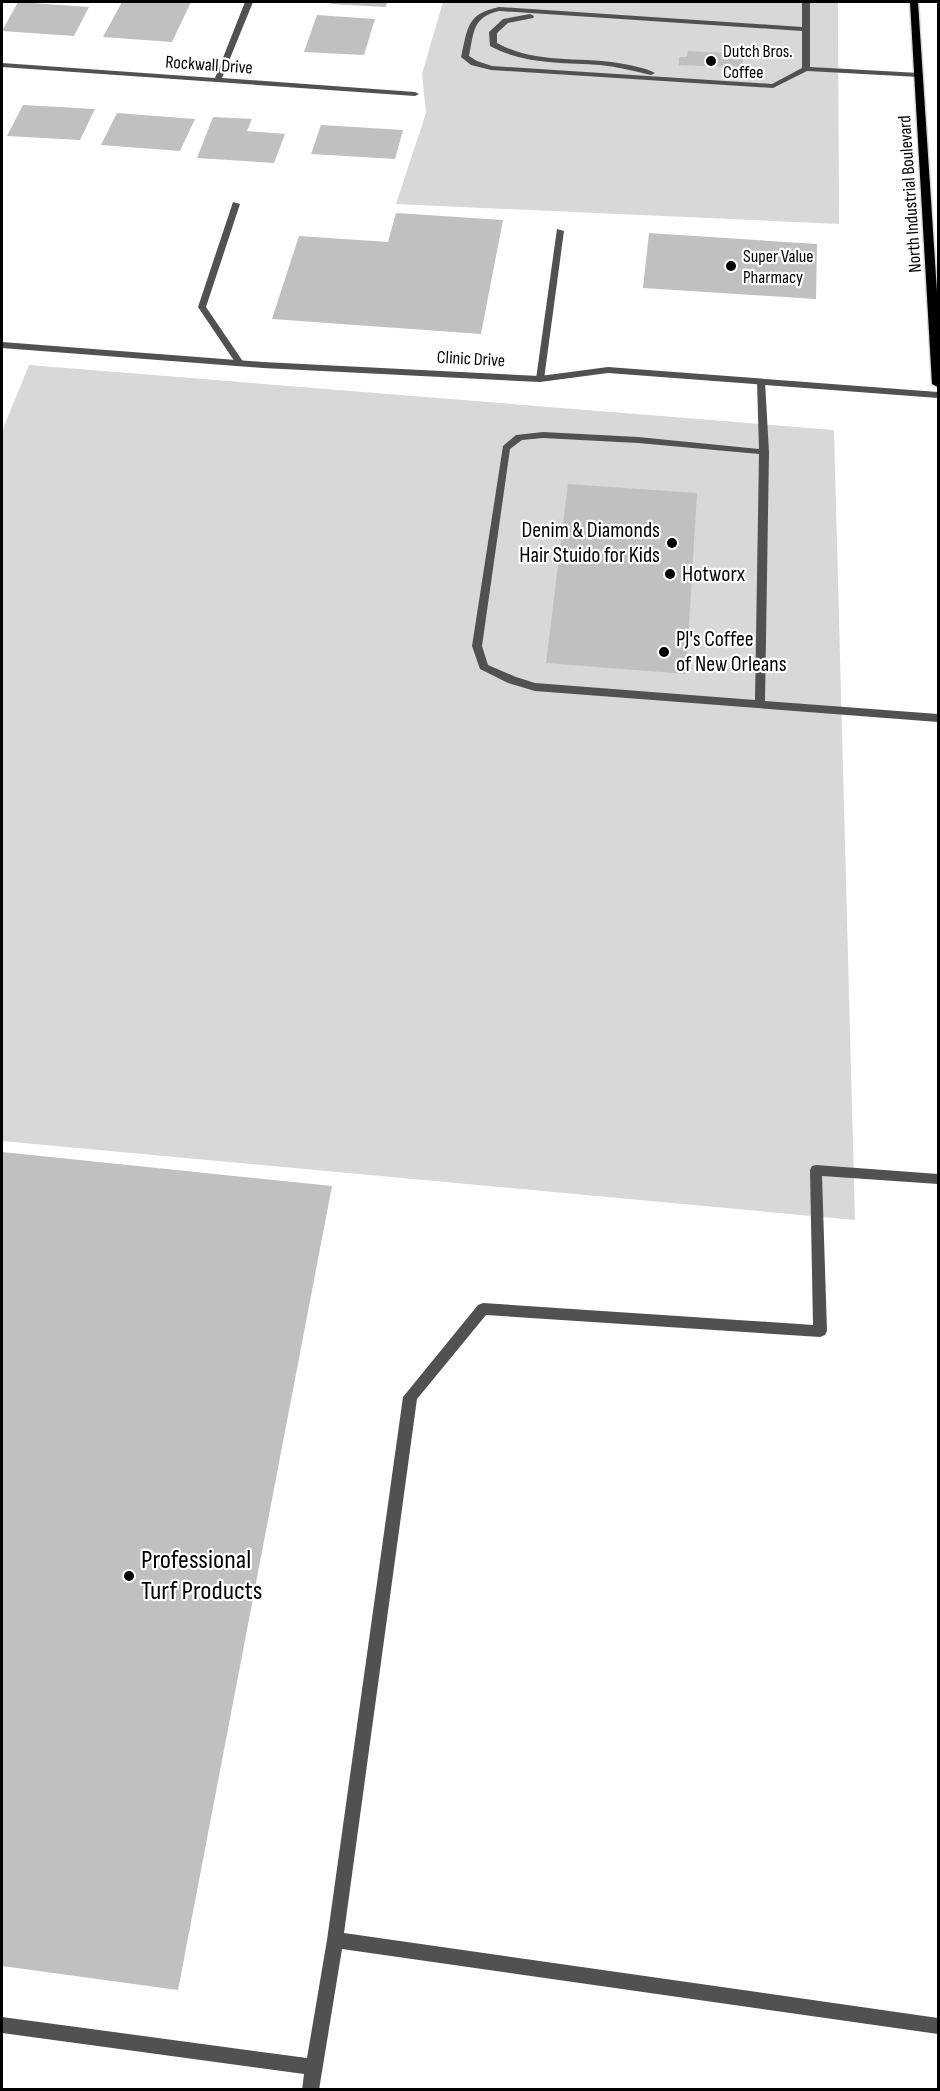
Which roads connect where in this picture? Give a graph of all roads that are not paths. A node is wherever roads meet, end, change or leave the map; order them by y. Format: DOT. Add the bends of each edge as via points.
graph roads {
  1 [pos="249,2"];
  2 [pos="806,2"];
  3 [pos="914,2"];
  4 [pos="543,13"];
  5 [pos="806,29"];
  6 [pos="2,65"];
  7 [pos="806,69"];
  8 [pos="919,75"];
  9 [pos="673,80"];
  10 [pos="217,81"];
  11 [pos="415,94"];
  12 [pos="236,204"];
  13 [pos="561,231"];
  14 [pos="937,334"];
  15 [pos="2,345"];
  16 [pos="240,363"];
  17 [pos="540,379"];
  18 [pos="761,382"];
  19 [pos="939,384"];
  20 [pos="939,395"];
  21 [pos="764,452"];
  22 [pos="760,702"];
  23 [pos="939,718"];
  24 [pos="939,1179"];
  25 [pos="335,1940"];
  26 [pos="2,2025"];
  27 [pos="939,2026"];
  28 [pos="313,2067"];
  29 [pos="310,2090"];
  1 -- 10 [label="street"];
  2 -- 5 [label="street"];
  3 -- 8 [label="main road, North Industrial Boulevard"];
  4 -- 5 [label="street"];
  4 -- 9 [label="street" via="506,21 493,32 493,44 523,57 635,68"];
  4 -- 9 [label="street" via="499,9 483,12 474,21 465,57 491,68"];
  5 -- 7 [label="street"];
  6 -- 10 [label="street, Rockwall Drive"];
  7 -- 8 [label="street"];
  7 -- 9 [label="street" via="773,86"];
  8 -- 14 [label="main road, North Industrial Boulevard"];
  10 -- 11 [label="street, Rockwall Drive"];
  12 -- 16 [label="street" via="202,307"];
  13 -- 17 [label="street"];
  14 -- 19 [label="main road, North Industrial Boulevard"];
  15 -- 16 [label="street, Clinic Drive"];
  16 -- 17 [label="street, Clinic Drive"];
  17 -- 18 [label="street, Clinic Drive" via="608,370"];
  18 -- 20 [label="street, Clinic Drive"];
  18 -- 21 [label="street"];
  21 -- 22 [label="street"];
  21 -- 22 [label="street" via="638,440 519,437 506,448 477,646 484,667 535,687"];
  22 -- 23 [label="street"];
  24 -- 25 [label="street" via="816,1170 820,1331 483,1309 410,1396"];
  25 -- 27 [label="street"];
  25 -- 28 [label="street"];
  26 -- 28 [label="street"];
  28 -- 29 [label="street"];
}
